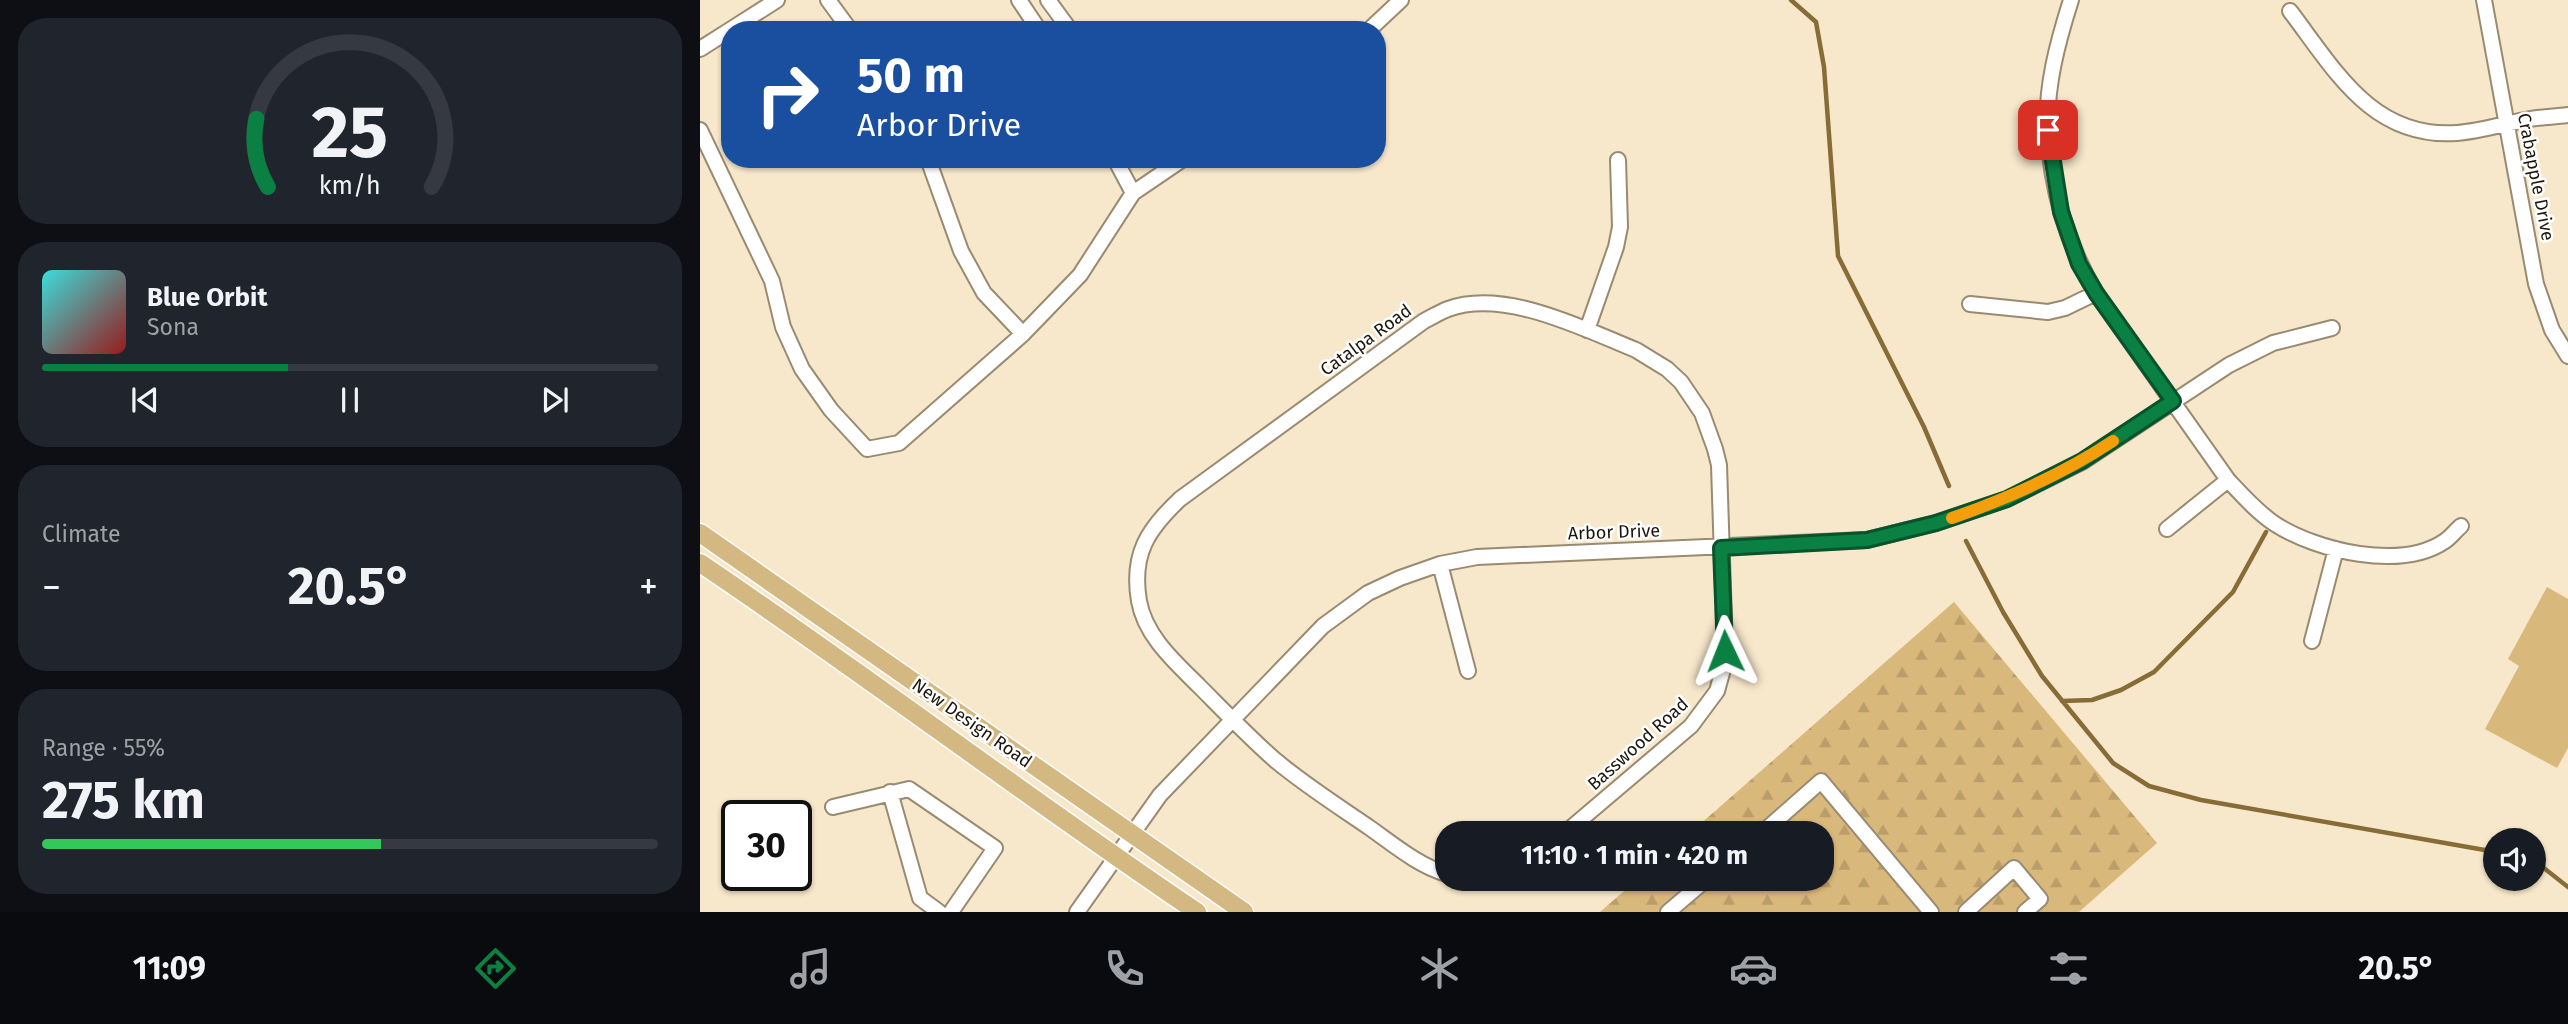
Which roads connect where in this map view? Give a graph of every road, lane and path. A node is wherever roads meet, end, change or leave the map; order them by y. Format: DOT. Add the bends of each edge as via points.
graph roads {
  1 [pos="777,0"];
  2 [pos="828,0"];
  3 [pos="1019,0"];
  4 [pos="1401,0"];
  5 [pos="2069,0"];
  6 [pos="2484,0"];
  7 [pos="1051,4"];
  8 [pos="2290,10"];
  9 [pos="744,21"];
  10 [pos="843,21"];
  11 [pos="1033,21"];
  12 [pos="1039,21"];
  13 [pos="1063,21"];
  14 [pos="1379,21"];
  15 [pos="721,36"];
  16 [pos="700,49"];
  17 [pos="2568,115"];
  18 [pos="2506,125"];
  19 [pos="700,130"];
  20 [pos="1618,160"];
  21 [pos="931,168"];
  22 [pos="1120,168"];
  23 [pos="1167,168"];
  24 [pos="1133,193"];
  25 [pos="2096,293"];
  26 [pos="1970,304"];
  27 [pos="2332,328"];
  28 [pos="1587,330"];
  29 [pos="1023,334"];
  30 [pos="2568,356"];
  31 [pos="2173,401"];
  32 [pos="2228,480"];
  33 [pos="2461,526"];
  34 [pos="2167,529"];
  35 [pos="700,533"];
  36 [pos="1721,548"];
  37 [pos="2336,549"];
  38 [pos="700,563"];
  39 [pos="1440,564"];
  40 [pos="2312,641"];
  41 [pos="1468,671"];
  42 [pos="1232,720"];
  43 [pos="890,792"];
  44 [pos="833,807"];
  45 [pos="1579,821"];
  46 [pos="1776,821"];
  47 [pos="1131,834"];
  48 [pos="1116,857"];
  49 [pos="1435,870"];
  50 [pos="1693,891"];
  51 [pos="939,912"];
  52 [pos="951,912"];
  53 [pos="1077,912"];
  54 [pos="1197,912"];
  55 [pos="1244,912"];
  56 [pos="1668,912"];
  57 [pos="1931,912"];
  58 [pos="1966,912"];
  59 [pos="2025,912"];
  1 -- 9 [label="street"];
  2 -- 10 [label="street"];
  3 -- 11 [label="street"];
  4 -- 14 [label="street"];
  5 -- 25 [label="street" via="2052,72 2048,130 2061,212 2079,264"];
  6 -- 18 [label="street, Crabapple Drive"];
  7 -- 12 [label="street"];
  7 -- 13 [label="street"];
  8 -- 18 [label="street" via="2343,81 2388,120 2409,128 2455,133"];
  15 -- 16 [label="street"];
  17 -- 18 [label="street"];
  18 -- 30 [label="street, Crabapple Drive" via="2542,306"];
  19 -- 29 [label="street" via="772,281 783,327 802,369 867,449 899,443"];
  20 -- 28 [label="street" via="1616,247"];
  21 -- 29 [label="street" via="961,251 984,293"];
  22 -- 24 [label="street"];
  23 -- 24 [label="street"];
  24 -- 29 [label="street" via="1080,275"];
  25 -- 26 [label="street" via="2048,312"];
  25 -- 31 [label="street"];
  27 -- 31 [label="street, Arbor Drive" via="2273,343"];
  28 -- 36 [label="street, Catalpa Road" via="1636,349 1667,369 1702,413 1718,464"];
  28 -- 42 [label="street, Catalpa Road" via="1507,305 1449,309 1424,321 1180,499 1157,521 1143,544 1136,570 1139,602 1148,627"];
  31 -- 32 [label="street"];
  31 -- 36 [label="street, Arbor Drive" via="2082,461 2007,499 1936,523 1867,540"];
  32 -- 34 [label="street"];
  32 -- 37 [label="street" via="2274,523 2304,540"];
  33 -- 37 [label="street" via="2445,541 2420,552 2365,555"];
  35 -- 47 [label="main road, New Design Road"];
  36 -- 39 [label="street, Arbor Drive" via="1477,557"];
  36 -- 45 [label="street, Basswood Road" via="1725,651 1717,691 1690,726"];
  37 -- 40 [label="street"];
  38 -- 48 [label="main road, New Design Road"];
  39 -- 41 [label="street"];
  39 -- 42 [label="street, Arbor Drive" via="1368,593 1323,626"];
  42 -- 47 [label="street, Arbor Drive" via="1160,795"];
  42 -- 49 [label="street" via="1304,782"];
  43 -- 44 [label="street"];
  43 -- 51 [label="street" via="920,898"];
  43 -- 52 [label="street" via="909,789 995,848"];
  46 -- 57 [label="street" via="1821,781"];
  47 -- 48 [label="street, Arbor Drive"];
  47 -- 55 [label="main road, New Design Road"];
  48 -- 53 [label="street, Arbor Drive"];
  48 -- 54 [label="main road, New Design Road"];
  50 -- 56 [label="street"];
  58 -- 59 [label="street" via="2014,868 2040,899"];
}
